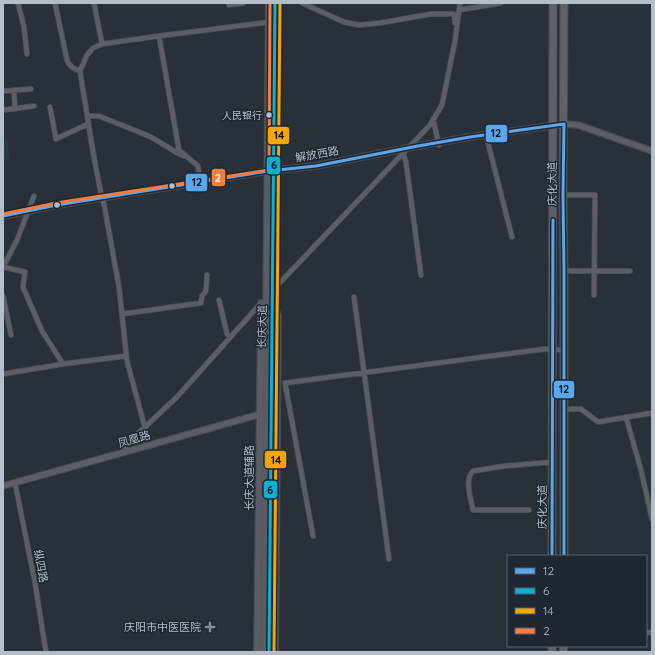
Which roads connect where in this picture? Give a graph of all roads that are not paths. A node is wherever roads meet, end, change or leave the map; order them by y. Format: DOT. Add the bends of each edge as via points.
graph roads {
  1 [pos="18,3"];
  2 [pos="55,3"];
  3 [pos="94,3"];
  4 [pos="244,3"];
  5 [pos="269,3"];
  6 [pos="275,3"];
  7 [pos="302,3"];
  8 [pos="459,3"];
  9 [pos="502,3"];
  10 [pos="553,3"];
  11 [pos="564,3"];
  12 [pos="229,5"];
  13 [pos="459,10"];
  14 [pos="269,22"];
  15 [pos="456,24"];
  16 [pos="159,36"];
  17 [pos="102,44"];
  18 [pos="27,54"];
  19 [pos="80,71"];
  20 [pos="31,89"];
  21 [pos="14,90"];
  22 [pos="3,91"];
  23 [pos="34,106"];
  24 [pos="50,107"];
  25 [pos="15,109"];
  26 [pos="3,110"];
  27 [pos="87,116"];
  28 [pos="434,119"];
  29 [pos="88,124"];
  30 [pos="564,125"];
  31 [pos="553,127"];
  32 [pos="486,136"];
  33 [pos="439,144"];
  34 [pos="405,151"];
  35 [pos="652,151"];
  36 [pos="188,157"];
  37 [pos="271,173"];
  38 [pos="200,184"];
  39 [pos="563,195"];
  40 [pos="34,196"];
  41 [pos="103,200"];
  42 [pos="28,213"];
  43 [pos="3,216"];
  44 [pos="3,219"];
  45 [pos="512,237"];
  46 [pos="3,267"];
  47 [pos="630,270"];
  48 [pos="564,271"];
  49 [pos="595,271"];
  50 [pos="206,275"];
  51 [pos="421,275"];
  52 [pos="272,290"];
  53 [pos="594,295"];
  54 [pos="3,296"];
  55 [pos="266,297"];
  56 [pos="354,297"];
  57 [pos="219,300"];
  58 [pos="272,302"];
  59 [pos="261,303"];
  60 [pos="122,314"];
  61 [pos="11,335"];
  62 [pos="230,337"];
  63 [pos="552,349"];
  64 [pos="564,350"];
  65 [pos="126,356"];
  66 [pos="63,364"];
  67 [pos="364,372"];
  68 [pos="3,374"];
  69 [pos="564,409"];
  70 [pos="652,413"];
  71 [pos="265,414"];
  72 [pos="626,417"];
  73 [pos="145,428"];
  74 [pos="126,452"];
  75 [pos="553,462"];
  76 [pos="14,485"];
  77 [pos="3,486"];
  78 [pos="3,490"];
  79 [pos="529,510"];
  80 [pos="652,519"];
  81 [pos="313,536"];
  82 [pos="552,555"];
  83 [pos="564,555"];
  84 [pos="389,559"];
  85 [pos="44,652"];
  86 [pos="257,652"];
  87 [pos="263,652"];
  88 [pos="269,652"];
  89 [pos="275,652"];
  1 -- 18 [label="street"];
  2 -- 19 [label="street" via="67,60 75,70"];
  3 -- 17 [label="street"];
  4 -- 12 [label="street"];
  5 -- 14 [label="main road, 长庆大道"];
  6 -- 37 [label="main road, 长庆大道"];
  7 -- 15 [label="street" via="344,22 359,25 431,14 454,14"];
  8 -- 13 [label="street"];
  8 -- 15 [label="street"];
  9 -- 13 [label="street"];
  10 -- 31 [label="highway, 庆化大道"];
  11 -- 30 [label="highway, 庆化大道"];
  13 -- 15 [label="street"];
  14 -- 16 [label="street"];
  14 -- 37 [label="main road, 长庆大道"];
  15 -- 28 [label="street" via="442,105"];
  16 -- 17 [label="street"];
  16 -- 36 [label="street" via="179,150"];
  17 -- 19 [label="street" via="93,48 87,55"];
  19 -- 27 [label="street"];
  20 -- 21 [label="street"];
  21 -- 22 [label="street"];
  21 -- 25 [label="street"];
  23 -- 25 [label="street"];
  24 -- 29 [label="street" via="56,140"];
  25 -- 26 [label="street"];
  27 -- 29 [label="street"];
  27 -- 36 [label="street" via="99,116 134,130"];
  28 -- 33 [label="street"];
  28 -- 34 [label="street"];
  29 -- 41 [label="street"];
  30 -- 31 [label="street, 解放西路"];
  30 -- 35 [label="street, 解放西路" via="578,126"];
  30 -- 39 [label="highway, 庆化大道"];
  31 -- 32 [label="street, 解放西路"];
  31 -- 63 [label="highway, 庆化大道"];
  32 -- 33 [label="street, 解放西路"];
  32 -- 45 [label="street"];
  33 -- 34 [label="street, 解放西路"];
  34 -- 37 [label="street, 解放西路" via="310,170"];
  34 -- 51 [label="street"];
  34 -- 52 [label="street"];
  36 -- 38 [label="street" via="198,166"];
  37 -- 38 [label="street, 解放西路"];
  37 -- 52 [label="main road, 长庆大道"];
  37 -- 55 [label="main road, 长庆大道"];
  38 -- 41 [label="street, 解放西路"];
  39 -- 48 [label="highway, 庆化大道"];
  39 -- 49 [label="street" via="595,195"];
  40 -- 42 [label="street"];
  41 -- 42 [label="street, 解放西路" via="57,205"];
  41 -- 60 [label="street"];
  42 -- 43 [label="street, 解放西路"];
  42 -- 44 [label="street, 解放西路"];
  42 -- 46 [label="street"];
  46 -- 66 [label="street" via="25,272 23,287 42,330"];
  47 -- 49 [label="street"];
  48 -- 49 [label="street"];
  48 -- 64 [label="highway, 庆化大道"];
  49 -- 53 [label="street"];
  50 -- 60 [label="street" via="206,291 201,303"];
  52 -- 55 [label="street"];
  52 -- 58 [label="main road, 长庆大道"];
  54 -- 61 [label="street"];
  55 -- 59 [label="street"];
  55 -- 71 [label="main road, 长庆大道"];
  56 -- 67 [label="street"];
  57 -- 62 [label="street" via="227,334"];
  58 -- 71 [label="main road, 长庆大道"];
  58 -- 89 [label="street" via="278,314"];
  59 -- 62 [label="street"];
  59 -- 71 [label="street, 长庆大道辅路"];
  60 -- 65 [label="street"];
  62 -- 73 [label="street" via="177,397"];
  63 -- 64 [label="street"];
  63 -- 67 [label="street"];
  63 -- 75 [label="highway, 庆化大道"];
  64 -- 69 [label="highway, 庆化大道"];
  65 -- 66 [label="street"];
  65 -- 73 [label="street"];
  66 -- 68 [label="street"];
  67 -- 81 [label="street" via="285,382"];
  67 -- 84 [label="street"];
  69 -- 72 [label="street" via="581,409 598,422"];
  69 -- 83 [label="highway, 庆化大道"];
  70 -- 72 [label="street"];
  71 -- 74 [label="street, 凤凰路"];
  71 -- 76 [label="street, 凤凰路"];
  71 -- 86 [label="street, 长庆大道辅路"];
  71 -- 87 [label="main road, 长庆大道"];
  71 -- 88 [label="main road, 长庆大道"];
  72 -- 80 [label="street"];
  73 -- 74 [label="street" via="124,443"];
  74 -- 76 [label="street, 凤凰路"];
  75 -- 79 [label="street" via="473,471 470,474 468,484 473,510"];
  75 -- 82 [label="highway, 庆化大道"];
  76 -- 77 [label="street, 凤凰路"];
  76 -- 78 [label="street, 凤凰路"];
  76 -- 85 [label="street, 纵四路"];
}
